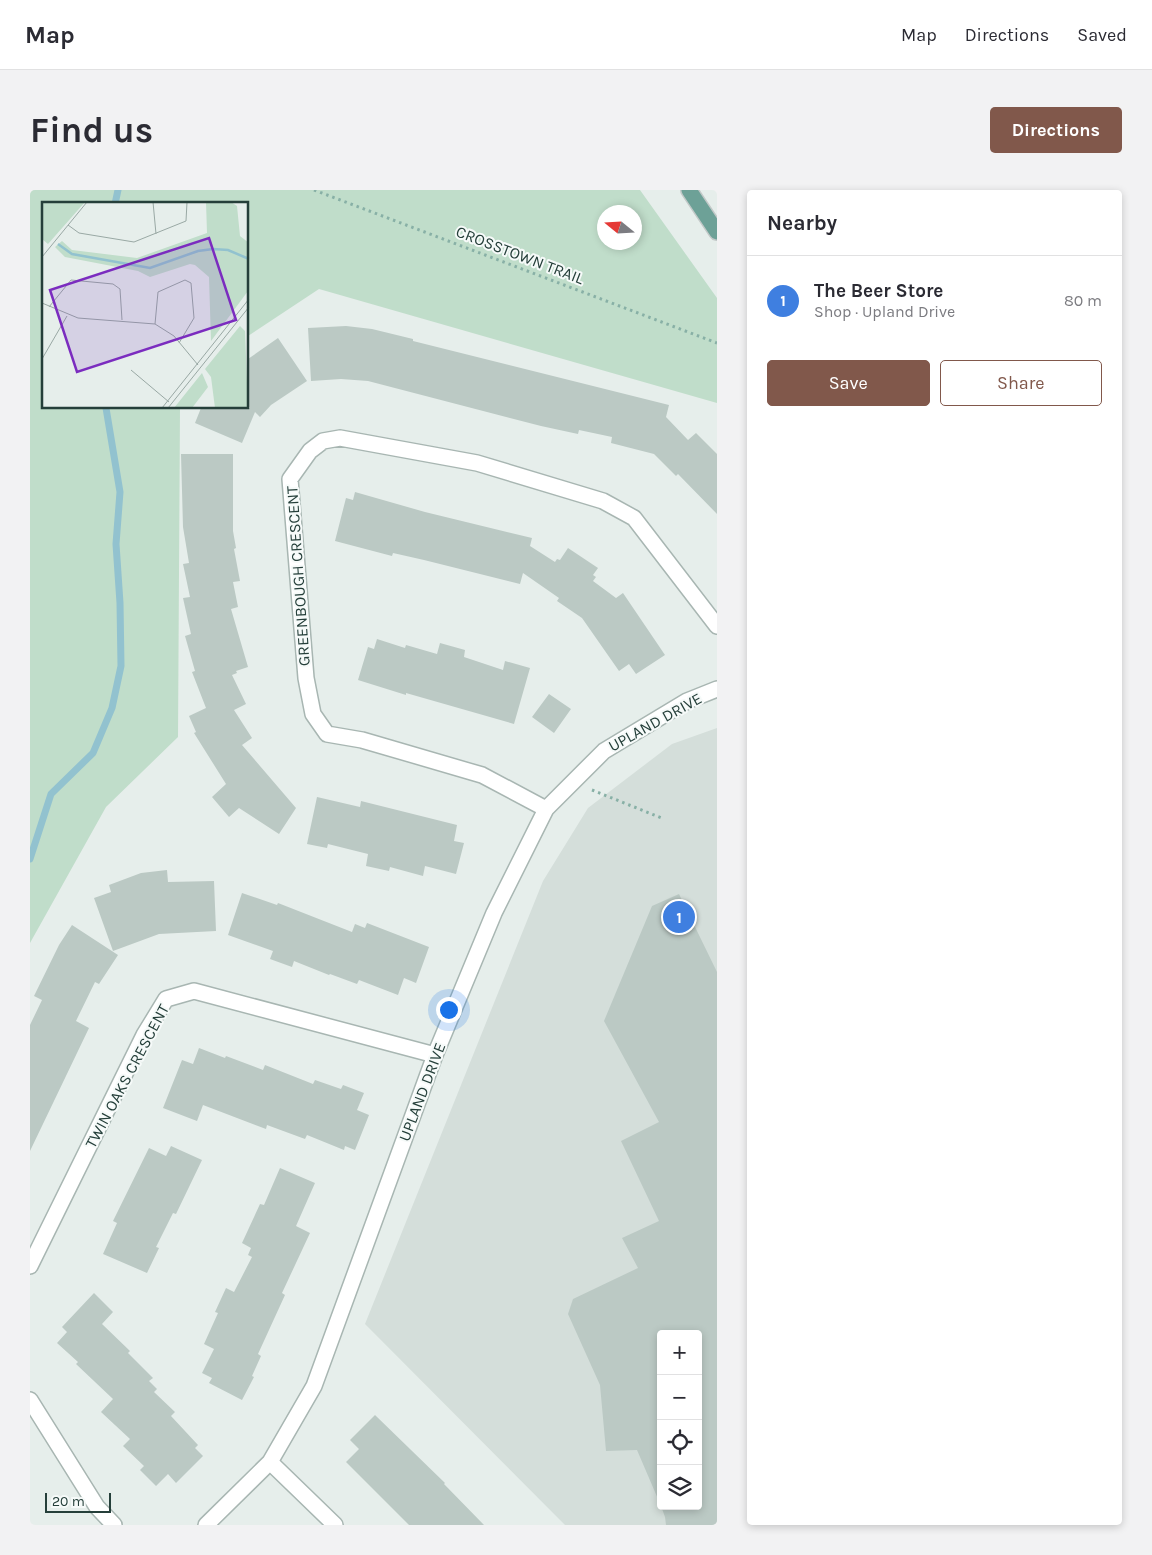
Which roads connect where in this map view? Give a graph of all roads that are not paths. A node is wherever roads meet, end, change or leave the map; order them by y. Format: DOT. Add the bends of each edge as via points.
graph roads {
  1 [pos="689,190"];
  2 [pos="717,232"];
  3 [pos="717,626"];
  4 [pos="717,689"];
  5 [pos="546,809"];
  6 [pos="435,1055"];
  7 [pos="30,1266"];
  8 [pos="30,1400"];
  9 [pos="270,1462"];
  10 [pos="114,1525"];
  11 [pos="206,1525"];
  12 [pos="335,1525"];
  1 -- 2 [label="main road"];
  3 -- 5 [label="street, GREENBOUGH CRESCENT" via="634,518 603,501 477,463 340,438 323,441 310,451 290,479 306,678 313,714 327,734 362,740 482,774"];
  4 -- 5 [label="street, UPLAND DRIVE" via="687,701 604,751"];
  5 -- 6 [label="street, UPLAND DRIVE" via="494,913"];
  6 -- 7 [label="street, TWIN OAKS CRESCENT" via="194,991 166,999 144,1035"];
  6 -- 9 [label="street, UPLAND DRIVE" via="314,1386"];
  8 -- 10 [label="street" via="97,1507"];
  9 -- 11 [label="street, UPLAND DRIVE"];
  9 -- 12 [label="street"];
}
